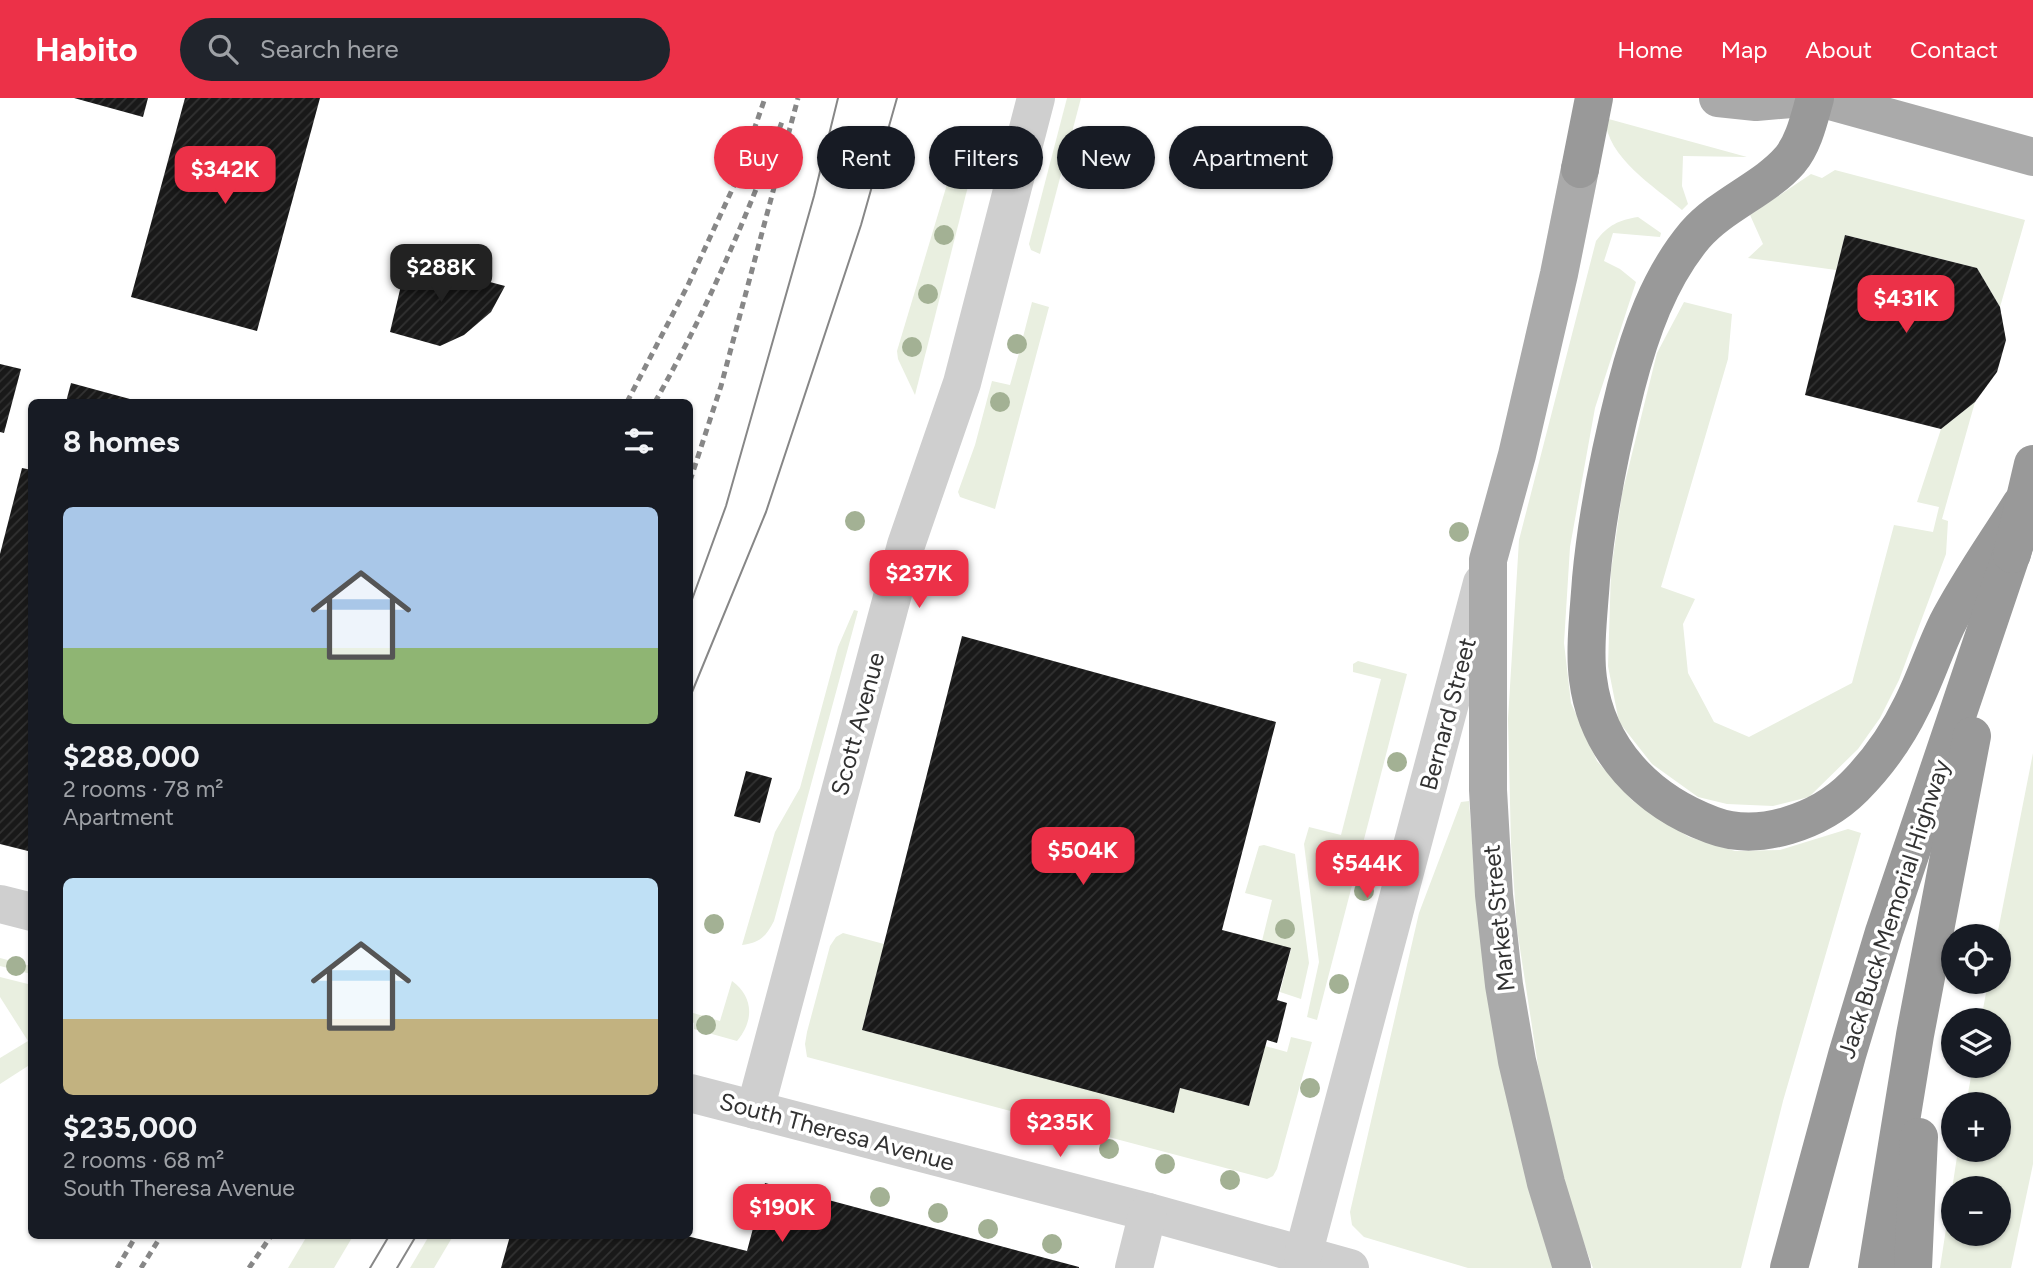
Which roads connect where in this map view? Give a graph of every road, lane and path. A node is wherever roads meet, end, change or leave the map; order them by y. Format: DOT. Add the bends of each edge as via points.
graph roads {
  1 [pos="1036,98"];
  2 [pos="1594,98"];
  3 [pos="1718,98"];
  4 [pos="1803,98"];
  5 [pos="1817,98"];
  6 [pos="2033,157"];
  7 [pos="1580,169"];
  8 [pos="2033,464"];
  9 [pos="2033,484"];
  10 [pos="2033,490"];
  11 [pos="1488,560"];
  12 [pos="0,904"];
  13 [pos="28,911"];
  14 [pos="1915,1035"];
  15 [pos="693,1094"];
  16 [pos="755,1110"];
  17 [pos="1148,1212"];
  18 [pos="1303,1255"];
  19 [pos="1134,1268"];
  20 [pos="1350,1268"];
  21 [pos="1572,1268"];
  22 [pos="1788,1268"];
  23 [pos="1877,1268"];
  24 [pos="1913,1268"];
  1 -- 16 [label="street, Scott Avenue" via="962,383 906,545"];
  2 -- 7 [label="highway"];
  3 -- 4 [label="main road" via="1755,102"];
  5 -- 6 [label="main road"];
  5 -- 9 [label="highway" via="1790,159 1696,235 1659,291 1627,384 1598,519 1588,617 1588,679 1599,722 1620,762 1682,813 1716,827 1753,831 1794,825 1824,811 1854,787 1887,747 1912,705 1948,623"];
  7 -- 11 [label="main road, Bernard Street" via="1517,454"];
  8 -- 14 [label="highway, Jack Buck Memorial Highway, bridge" via="1979,702"];
  10 -- 22 [label="highway, Jack Buck Memorial Highway" via="1880,944"];
  11 -- 18 [label="street, Bernard Street"];
  11 -- 21 [label="main road, Market Street" via="1488,790 1501,959 1517,1061"];
  12 -- 13 [label="street"];
  14 -- 23 [label="highway, Jack Buck Memorial Highway"];
  14 -- 24 [label="highway" via="1919,1146"];
  15 -- 16 [label="street, South Theresa Avenue"];
  16 -- 17 [label="street, South Theresa Avenue"];
  17 -- 18 [label="street, South Theresa Avenue"];
  17 -- 19 [label="street"];
  18 -- 20 [label="street, South Theresa Avenue"];
}
